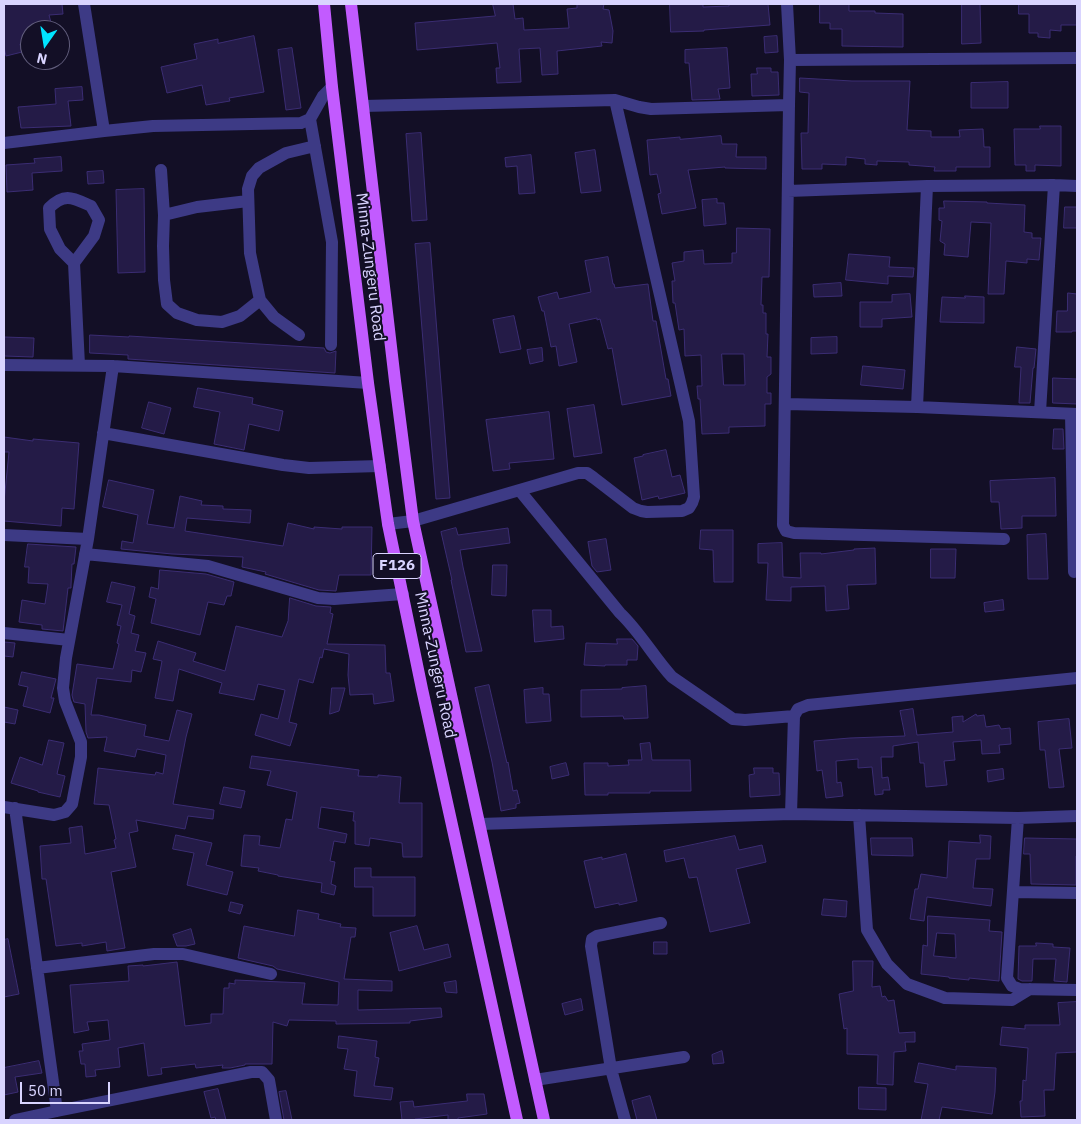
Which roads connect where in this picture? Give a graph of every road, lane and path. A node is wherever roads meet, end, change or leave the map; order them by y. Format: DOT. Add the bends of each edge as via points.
graph roads {
  1 [pos="84,4"];
  2 [pos="324,4"];
  3 [pos="351,4"];
  4 [pos="787,4"];
  5 [pos="1077,58"];
  6 [pos="790,60"];
  7 [pos="332,87"];
  8 [pos="615,100"];
  9 [pos="789,105"];
  10 [pos="363,106"];
  11 [pos="310,119"];
  12 [pos="104,130"];
  13 [pos="4,143"];
  14 [pos="314,146"];
  15 [pos="161,170"];
  16 [pos="1054,185"];
  17 [pos="927,186"];
  18 [pos="1077,186"];
  19 [pos="788,190"];
  20 [pos="248,201"];
  21 [pos="164,215"];
  22 [pos="351,240"];
  23 [pos="332,242"];
  24 [pos="74,264"];
  25 [pos="260,300"];
  26 [pos="299,335"];
  27 [pos="331,346"];
  28 [pos="4,364"];
  29 [pos="79,366"];
  30 [pos="113,366"];
  31 [pos="368,383"];
  32 [pos="786,404"];
  33 [pos="918,407"];
  34 [pos="1040,412"];
  35 [pos="1074,414"];
  36 [pos="103,433"];
  37 [pos="380,466"];
  38 [pos="520,491"];
  39 [pos="413,521"];
  40 [pos="388,524"];
  41 [pos="4,535"];
  42 [pos="88,539"];
  43 [pos="1004,539"];
  44 [pos="85,554"];
  45 [pos="1074,572"];
  46 [pos="402,594"];
  47 [pos="4,633"];
  48 [pos="69,640"];
  49 [pos="1077,678"];
  50 [pos="794,716"];
  51 [pos="9,808"];
  52 [pos="791,814"];
  53 [pos="859,815"];
  54 [pos="1077,816"];
  55 [pos="1018,818"];
  56 [pos="480,824"];
  57 [pos="1013,892"];
  58 [pos="1077,893"];
  59 [pos="661,923"];
  60 [pos="37,968"];
  61 [pos="271,974"];
  62 [pos="1030,989"];
  63 [pos="1077,990"];
  64 [pos="684,1057"];
  65 [pos="611,1069"];
  66 [pos="535,1080"];
  67 [pos="57,1111"];
  68 [pos="15,1120"];
  69 [pos="276,1120"];
  70 [pos="517,1120"];
  71 [pos="544,1120"];
  72 [pos="625,1120"];
  1 -- 12 [label="street"];
  2 -- 7 [label="main road, Minna-Zungeru Road / F126"];
  3 -- 10 [label="main road, Minna-Zungeru Road / F126"];
  4 -- 6 [label="street"];
  5 -- 6 [label="street"];
  6 -- 9 [label="street"];
  7 -- 11 [label="street"];
  7 -- 22 [label="main road, Minna-Zungeru Road / F126"];
  8 -- 9 [label="street" via="651,108"];
  8 -- 10 [label="street"];
  8 -- 38 [label="street" via="689,421 694,497 689,508 682,511 641,511 587,473"];
  9 -- 19 [label="street"];
  10 -- 39 [label="main road, Minna-Zungeru Road / F126"];
  11 -- 12 [label="street" via="301,123"];
  11 -- 14 [label="street"];
  12 -- 13 [label="street"];
  14 -- 20 [label="street" via="286,153 259,168 252,176"];
  14 -- 23 [label="street"];
  15 -- 21 [label="street"];
  16 -- 17 [label="street"];
  16 -- 18 [label="street"];
  16 -- 34 [label="street"];
  17 -- 19 [label="street"];
  17 -- 33 [label="street"];
  19 -- 32 [label="street"];
  20 -- 21 [label="street" via="196,207"];
  20 -- 25 [label="street" via="250,252"];
  21 -- 25 [label="street" via="167,304 177,313 197,320 222,322 240,316"];
  22 -- 23 [label="street"];
  22 -- 31 [label="main road, Minna-Zungeru Road / F126"];
  23 -- 27 [label="street"];
  24 -- 24 [label="street" via="94,236 99,220 92,206 66,198 57,200 49,208 50,229 60,249"];
  24 -- 29 [label="street"];
  25 -- 26 [label="street" via="274,317"];
  28 -- 29 [label="street"];
  29 -- 30 [label="street"];
  30 -- 31 [label="street"];
  30 -- 36 [label="street"];
  31 -- 37 [label="main road, Minna-Zungeru Road / F126"];
  32 -- 33 [label="street"];
  32 -- 43 [label="street" via="783,525 786,531"];
  33 -- 34 [label="street"];
  34 -- 35 [label="street"];
  35 -- 45 [label="street"];
  36 -- 37 [label="street" via="283,465 309,468"];
  36 -- 42 [label="street"];
  37 -- 40 [label="main road, Minna-Zungeru Road / F126"];
  38 -- 39 [label="street"];
  38 -- 50 [label="street" via="672,677 733,718"];
  39 -- 40 [label="street"];
  39 -- 56 [label="main road, Minna-Zungeru Road / F126"];
  40 -- 46 [label="main road, Minna-Zungeru Road / F126"];
  41 -- 42 [label="street"];
  42 -- 44 [label="street"];
  44 -- 46 [label="street" via="208,566 318,598"];
  44 -- 48 [label="street"];
  46 -- 70 [label="main road, Minna-Zungeru Road / F126"];
  47 -- 48 [label="street"];
  48 -- 51 [label="street" via="63,688 80,742 72,804 65,812 54,815"];
  49 -- 50 [label="street" via="808,705 798,709"];
  50 -- 52 [label="street"];
  51 -- 60 [label="street"];
  52 -- 53 [label="street"];
  52 -- 56 [label="street"];
  53 -- 55 [label="street"];
  53 -- 62 [label="street" via="867,930 887,964 900,978 907,984 945,998 1012,1000"];
  54 -- 55 [label="street"];
  55 -- 57 [label="street"];
  56 -- 66 [label="main road, Minna-Zungeru Road / F126"];
  57 -- 58 [label="street"];
  57 -- 62 [label="street" via="1007,978 1012,986"];
  59 -- 65 [label="street" via="592,939"];
  60 -- 61 [label="street" via="154,954 183,954"];
  60 -- 67 [label="street"];
  62 -- 63 [label="street"];
  64 -- 65 [label="street"];
  65 -- 66 [label="street"];
  65 -- 72 [label="street"];
  66 -- 71 [label="main road, Minna-Zungeru Road / F126"];
  67 -- 68 [label="street"];
  67 -- 69 [label="street" via="262,1072 269,1080"];
}
